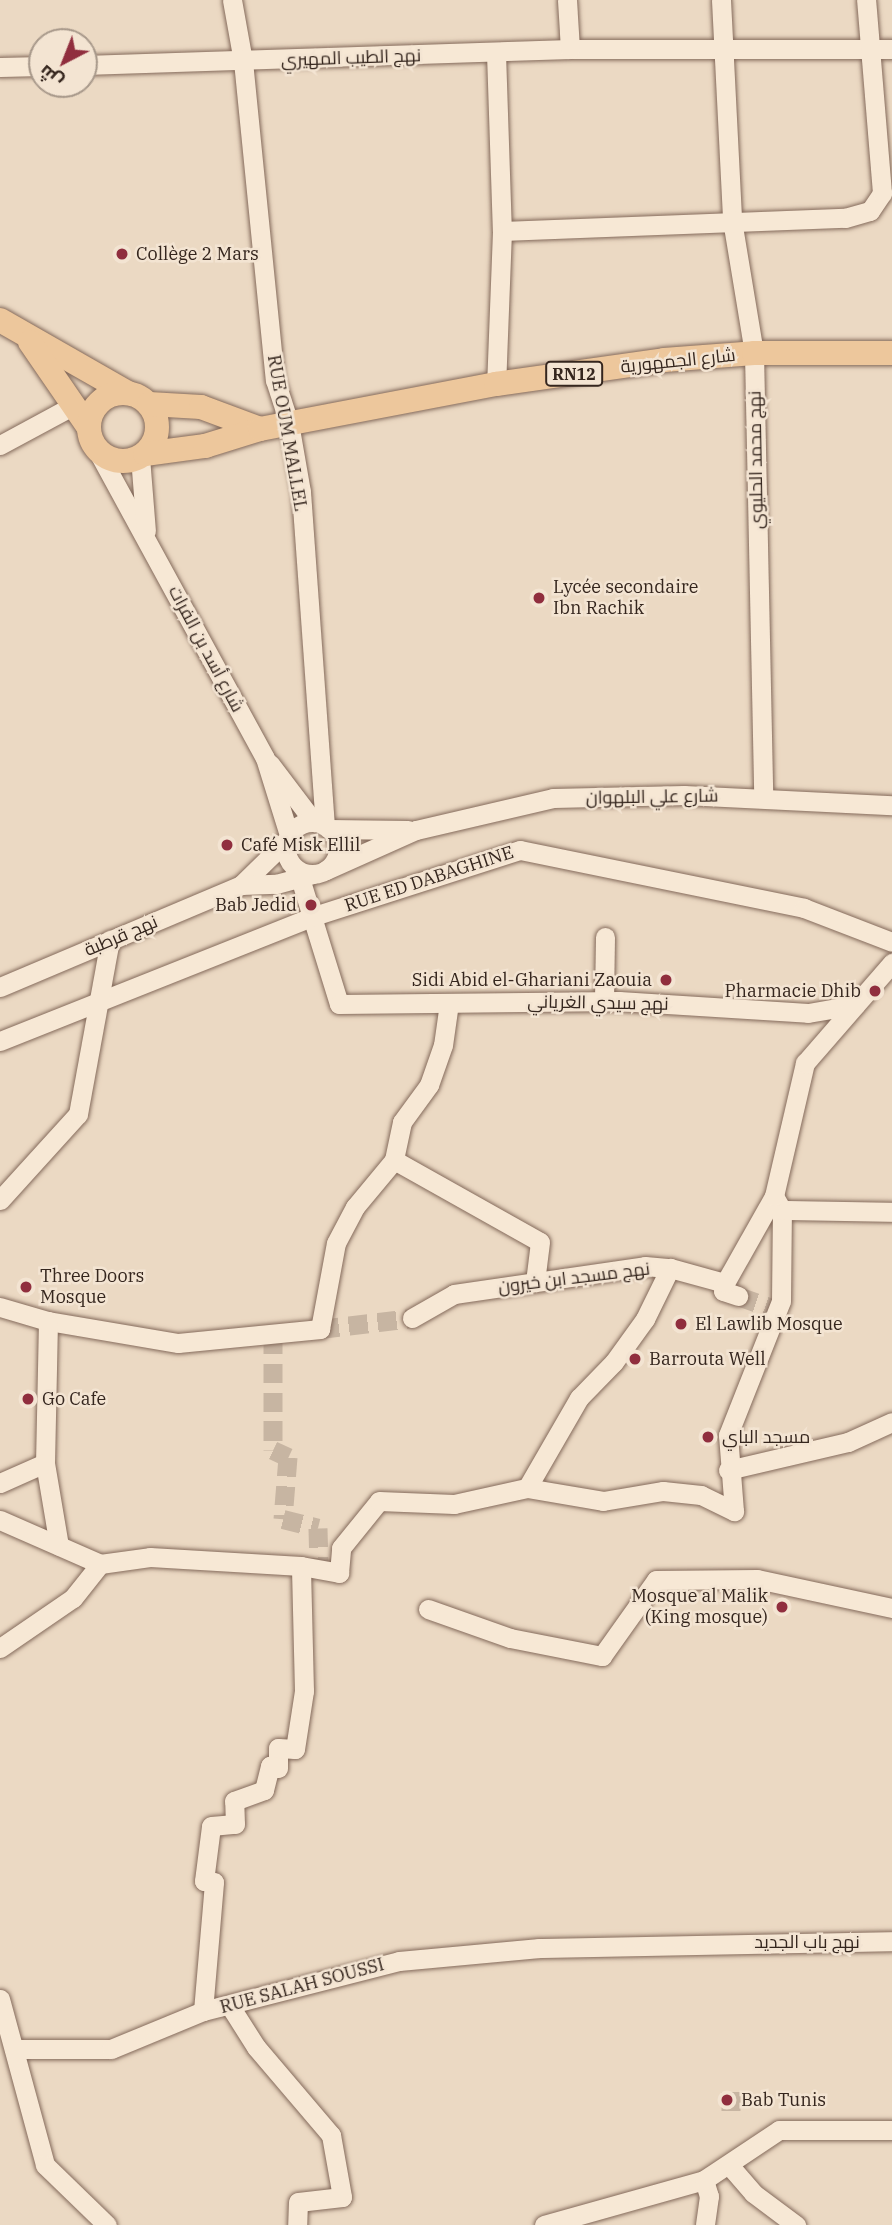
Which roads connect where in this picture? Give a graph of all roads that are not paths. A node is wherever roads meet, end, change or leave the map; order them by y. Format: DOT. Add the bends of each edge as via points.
graph roads {
  1 [pos="232,0"];
  2 [pos="567,0"];
  3 [pos="721,0"];
  4 [pos="866,0"];
  5 [pos="720,48"];
  6 [pos="570,49"];
  7 [pos="892,49"];
  8 [pos="871,50"];
  9 [pos="496,53"];
  10 [pos="243,61"];
  11 [pos="98,65"];
  12 [pos="28,66"];
  13 [pos="0,67"];
  14 [pos="732,220"];
  15 [pos="502,231"];
  16 [pos="0,320"];
  17 [pos="25,336"];
  18 [pos="892,352"];
  19 [pos="754,353"];
  20 [pos="496,384"];
  21 [pos="139,399"];
  22 [pos="75,405"];
  23 [pos="289,423"];
  24 [pos="260,429"];
  25 [pos="93,439"];
  26 [pos="0,445"];
  27 [pos="143,455"];
  28 [pos="146,539"];
  29 [pos="265,758"];
  30 [pos="763,797"];
  31 [pos="892,805"];
  32 [pos="323,826"];
  33 [pos="416,830"];
  34 [pos="288,838"];
  35 [pos="314,874"];
  36 [pos="241,885"];
  37 [pos="314,916"];
  38 [pos="605,937"];
  39 [pos="110,940"];
  40 [pos="892,942"];
  41 [pos="892,963"];
  42 [pos="0,987"];
  43 [pos="604,1001"];
  44 [pos="97,1003"];
  45 [pos="449,1003"];
  46 [pos="855,1005"];
  47 [pos="0,1041"];
  48 [pos="394,1160"];
  49 [pos="0,1200"];
  50 [pos="778,1203"];
  51 [pos="892,1212"];
  52 [pos="670,1268"];
  53 [pos="535,1282"];
  54 [pos="0,1307"];
  55 [pos="412,1318"];
  56 [pos="48,1321"];
  57 [pos="892,1422"];
  58 [pos="45,1464"];
  59 [pos="728,1470"];
  60 [pos="0,1483"];
  61 [pos="527,1488"];
  62 [pos="0,1520"];
  63 [pos="59,1546"];
  64 [pos="100,1564"];
  65 [pos="301,1566"];
  66 [pos="892,1608"];
  67 [pos="428,1609"];
  68 [pos="0,1648"];
  69 [pos="892,1941"];
  70 [pos="723,1943"];
  71 [pos="0,1999"];
  72 [pos="230,2006"];
  73 [pos="203,2011"];
  74 [pos="14,2049"];
  75 [pos="892,2130"];
  76 [pos="727,2167"];
  77 [pos="706,2184"];
  78 [pos="107,2225"];
  79 [pos="296,2225"];
  80 [pos="544,2225"];
  81 [pos="594,2225"];
  82 [pos="705,2225"];
  83 [pos="796,2225"];
  1 -- 10 [label="street, RUE OUM MALLEL"];
  2 -- 6 [label="street"];
  3 -- 5 [label="street, نهج محمد الحليوي"];
  4 -- 8 [label="street"];
  5 -- 6 [label="street, نهج الطيب المهيري"];
  5 -- 8 [label="street, نهج الطيب المهيري"];
  5 -- 14 [label="street, نهج محمد الحليوي"];
  6 -- 9 [label="street, نهج الطيب المهيري"];
  7 -- 8 [label="street, نهج الطيب المهيري"];
  8 -- 14 [label="street" via="883,193 877,204 845,218"];
  9 -- 10 [label="street, نهج الطيب المهيري"];
  9 -- 15 [label="street"];
  10 -- 11 [label="street, نهج الطيب المهيري"];
  10 -- 23 [label="street, RUE OUM MALLEL" via="275,380"];
  12 -- 13 [label="street"];
  14 -- 15 [label="street"];
  14 -- 19 [label="street, نهج محمد الحليوي"];
  15 -- 20 [label="street"];
  16 -- 17 [label="main road"];
  17 -- 21 [label="main road"];
  17 -- 22 [label="main road"];
  18 -- 19 [label="main road, شارع الجمهورية / RN12"];
  19 -- 20 [label="main road, شارع الجمهورية / RN12" via="664,360"];
  19 -- 30 [label="street, نهج محمد الحليوي"];
  20 -- 23 [label="main road, شارع الجمهورية / RN12"];
  21 -- 24 [label="main road" via="201,407"];
  21 -- 25 [label="main road" via="100,401"];
  21 -- 27 [label="main road" via="157,435"];
  22 -- 25 [label="main road"];
  22 -- 26 [label="street"];
  23 -- 24 [label="main road, شارع الجمهورية / RN12"];
  23 -- 32 [label="street, RUE OUM MALLEL" via="301,492"];
  24 -- 27 [label="main road, شارع الجمهورية" via="205,446"];
  25 -- 27 [label="main road" via="113,460"];
  25 -- 28 [label="street, شارع أسد بن الفرات"];
  27 -- 28 [label="street"];
  28 -- 29 [label="street, شارع أسد بن الفرات"];
  29 -- 32 [label="street"];
  29 -- 34 [label="street"];
  30 -- 31 [label="street, شارع علي البلهوان"];
  30 -- 33 [label="street, شارع علي البلهوان" via="553,798"];
  32 -- 33 [label="street"];
  32 -- 34 [label="street" via="305,823"];
  32 -- 35 [label="street" via="336,855"];
  33 -- 35 [label="street"];
  34 -- 35 [label="street" via="289,861 296,869"];
  34 -- 36 [label="street"];
  35 -- 36 [label="street"];
  35 -- 37 [label="street"];
  36 -- 39 [label="street, نهج قرطبة"];
  37 -- 40 [label="street, RUE ED DABAGHINE" via="520,850 804,908"];
  37 -- 44 [label="street, RUE ED DABAGHINE"];
  37 -- 45 [label="street, نهج سيدي الغرياني" via="339,1004"];
  38 -- 43 [label="street"];
  39 -- 42 [label="street, نهج قرطبة"];
  39 -- 44 [label="street"];
  41 -- 46 [label="street"];
  43 -- 45 [label="street, نهج سيدي الغرياني"];
  43 -- 46 [label="street, نهج سيدي الغرياني" via="808,1013"];
  44 -- 47 [label="street, RUE ED DABAGHINE"];
  44 -- 49 [label="street" via="78,1114"];
  45 -- 48 [label="street" via="443,1045 429,1085 402,1122"];
  46 -- 50 [label="street" via="805,1063"];
  48 -- 53 [label="street" via="540,1242"];
  48 -- 56 [label="street" via="355,1207 336,1243 320,1329 178,1343"];
  50 -- 51 [label="street"];
  50 -- 52 [label="street, نهج مسجد ابن خيرون" via="732,1290"];
  50 -- 59 [label="street" via="781,1301 728,1436"];
  52 -- 53 [label="street, نهج مسجد ابن خيرون" via="645,1266"];
  52 -- 61 [label="street" via="645,1319 614,1362 579,1398"];
  53 -- 55 [label="street, نهج مسجد ابن خيرون" via="454,1294"];
  54 -- 56 [label="street"];
  56 -- 58 [label="street"];
  57 -- 59 [label="street" via="848,1442"];
  58 -- 60 [label="street"];
  58 -- 63 [label="street"];
  59 -- 61 [label="street" via="734,1511 701,1495 663,1491 603,1502"];
  61 -- 65 [label="street" via="454,1504 379,1502 341,1548 339,1573"];
  62 -- 63 [label="street"];
  63 -- 64 [label="street"];
  64 -- 65 [label="street" via="150,1558"];
  64 -- 68 [label="street" via="73,1598"];
  65 -- 73 [label="street" via="304,1691 295,1749 278,1748 278,1768 270,1766 264,1790 234,1801 235,1824 211,1826 204,1881 214,1882"];
  66 -- 67 [label="street" via="757,1579 656,1580 602,1656 510,1638"];
  69 -- 70 [label="street, نهج باب الجديد"];
  70 -- 72 [label="street, RUE SALAH SOUSSI" via="540,1948 399,1961 326,1976"];
  71 -- 74 [label="street"];
  72 -- 73 [label="street, RUE SALAH SOUSSI"];
  72 -- 79 [label="street" via="256,2047 331,2135 342,2197 299,2202"];
  73 -- 74 [label="street, RUE SALAH SOUSSI" via="111,2049"];
  74 -- 78 [label="street" via="45,2165"];
  75 -- 76 [label="street" via="779,2130"];
  76 -- 77 [label="street"];
  76 -- 83 [label="street"];
  77 -- 80 [label="street"];
  77 -- 81 [label="street" via="667,2206"];
  77 -- 82 [label="street"];
}
